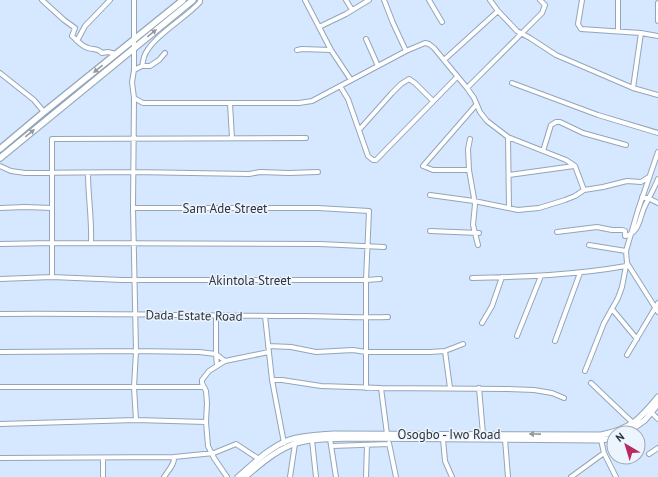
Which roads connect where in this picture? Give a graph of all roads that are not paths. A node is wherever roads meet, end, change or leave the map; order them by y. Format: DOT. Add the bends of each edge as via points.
graph roads {
  1 [pos="42,0"];
  2 [pos="110,0"];
  3 [pos="134,0"];
  4 [pos="182,0"];
  5 [pos="193,0"];
  6 [pos="200,0"];
  7 [pos="305,0"];
  8 [pos="346,0"];
  9 [pos="369,0"];
  10 [pos="384,0"];
  11 [pos="429,0"];
  12 [pos="540,0"];
  13 [pos="582,0"];
  14 [pos="618,0"];
  15 [pos="492,1"];
  16 [pos="658,3"];
  17 [pos="352,10"];
  18 [pos="498,11"];
  19 [pos="658,21"];
  20 [pos="442,22"];
  21 [pos="319,27"];
  22 [pos="618,31"];
  23 [pos="641,33"];
  24 [pos="523,34"];
  25 [pos="658,36"];
  26 [pos="366,39"];
  27 [pos="77,40"];
  28 [pos="134,40"];
  29 [pos="134,48"];
  30 [pos="298,50"];
  31 [pos="331,50"];
  32 [pos="406,51"];
  33 [pos="165,53"];
  34 [pos="116,54"];
  35 [pos="444,60"];
  36 [pos="142,66"];
  37 [pos="378,66"];
  38 [pos="134,70"];
  39 [pos="0,73"];
  40 [pos="457,77"];
  41 [pos="351,80"];
  42 [pos="512,83"];
  43 [pos="340,86"];
  44 [pos="467,88"];
  45 [pos="633,88"];
  46 [pos="658,95"];
  47 [pos="134,98"];
  48 [pos="434,101"];
  49 [pos="230,104"];
  50 [pos="476,105"];
  51 [pos="44,112"];
  52 [pos="359,130"];
  53 [pos="658,133"];
  54 [pos="508,137"];
  55 [pos="134,138"];
  56 [pos="232,138"];
  57 [pos="306,138"];
  58 [pos="470,139"];
  59 [pos="626,145"];
  60 [pos="0,149"];
  61 [pos="543,151"];
  62 [pos="658,152"];
  63 [pos="0,158"];
  64 [pos="0,166"];
  65 [pos="575,166"];
  66 [pos="468,170"];
  67 [pos="133,172"];
  68 [pos="318,172"];
  69 [pos="51,173"];
  70 [pos="88,173"];
  71 [pos="509,175"];
  72 [pos="648,181"];
  73 [pos="641,182"];
  74 [pos="584,190"];
  75 [pos="430,195"];
  76 [pos="642,197"];
  77 [pos="650,199"];
  78 [pos="474,201"];
  79 [pos="658,203"];
  80 [pos="0,208"];
  81 [pos="52,208"];
  82 [pos="133,208"];
  83 [pos="510,208"];
  84 [pos="430,231"];
  85 [pos="557,232"];
  86 [pos="477,233"];
  87 [pos="631,234"];
  88 [pos="52,243"];
  89 [pos="91,243"];
  90 [pos="0,244"];
  91 [pos="134,244"];
  92 [pos="367,245"];
  93 [pos="478,245"];
  94 [pos="589,245"];
  95 [pos="384,247"];
  96 [pos="626,251"];
  97 [pos="627,265"];
  98 [pos="580,273"];
  99 [pos="541,276"];
  100 [pos="502,277"];
  101 [pos="52,278"];
  102 [pos="472,278"];
  103 [pos="0,279"];
  104 [pos="380,279"];
  105 [pos="134,280"];
  106 [pos="366,280"];
  107 [pos="658,303"];
  108 [pos="612,309"];
  109 [pos="657,310"];
  110 [pos="0,314"];
  111 [pos="135,315"];
  112 [pos="216,316"];
  113 [pos="265,316"];
  114 [pos="366,318"];
  115 [pos="388,318"];
  116 [pos="482,323"];
  117 [pos="517,336"];
  118 [pos="637,339"];
  119 [pos="555,340"];
  120 [pos="463,344"];
  121 [pos="268,346"];
  122 [pos="136,351"];
  123 [pos="445,351"];
  124 [pos="0,352"];
  125 [pos="269,352"];
  126 [pos="366,352"];
  127 [pos="216,354"];
  128 [pos="627,356"];
  129 [pos="225,361"];
  130 [pos="217,365"];
  131 [pos="585,371"];
  132 [pos="272,380"];
  133 [pos="591,383"];
  134 [pos="134,387"];
  135 [pos="203,387"];
  136 [pos="0,388"];
  137 [pos="366,388"];
  138 [pos="381,388"];
  139 [pos="450,388"];
  140 [pos="479,388"];
  141 [pos="658,397"];
  142 [pos="564,398"];
  143 [pos="658,404"];
  144 [pos="651,412"];
  145 [pos="658,419"];
  146 [pos="136,420"];
  147 [pos="206,422"];
  148 [pos="0,424"];
  149 [pos="633,424"];
  150 [pos="639,425"];
  151 [pos="483,434"];
  152 [pos="330,439"];
  153 [pos="388,439"];
  154 [pos="443,439"];
  155 [pos="505,439"];
  156 [pos="606,439"];
  157 [pos="312,440"];
  158 [pos="601,440"];
  159 [pos="284,443"];
  160 [pos="295,444"];
  161 [pos="367,445"];
  162 [pos="332,446"];
  163 [pos="658,448"];
  164 [pos="604,453"];
  165 [pos="211,454"];
  166 [pos="649,454"];
  167 [pos="174,456"];
  168 [pos="0,458"];
  169 [pos="103,458"];
  170 [pos="260,459"];
  171 [pos="574,476"];
  172 [pos="103,477"];
  173 [pos="164,477"];
  174 [pos="227,477"];
  175 [pos="238,477"];
  176 [pos="245,477"];
  177 [pos="290,477"];
  178 [pos="316,477"];
  179 [pos="336,477"];
  180 [pos="366,477"];
  181 [pos="396,477"];
  182 [pos="452,477"];
  183 [pos="508,477"];
  184 [pos="616,477"];
  1 -- 27 [label="street" via="75,28 72,36"];
  2 -- 27 [label="street" via="85,26"];
  3 -- 28 [label="street"];
  4 -- 28 [label="highway"];
  29 -- 5 [label="highway, one-way"];
  6 -- 36 [label="street" via="147,51"];
  7 -- 21 [label="street"];
  8 -- 17 [label="street"];
  9 -- 17 [label="street"];
  10 -- 32 [label="street"];
  11 -- 20 [label="street"];
  12 -- 24 [label="street" via="544,3 545,9"];
  13 -- 22 [label="street" via="578,24 580,28"];
  14 -- 22 [label="street"];
  15 -- 18 [label="street"];
  16 -- 19 [label="street"];
  17 -- 21 [label="street"];
  18 -- 24 [label="street"];
  18 -- 35 [label="street"];
  21 -- 31 [label="street"];
  22 -- 23 [label="street"];
  23 -- 25 [label="street"];
  23 -- 45 [label="street"];
  24 -- 44 [label="street"];
  24 -- 45 [label="street" via="556,55"];
  26 -- 37 [label="street"];
  27 -- 34 [label="street" via="88,48"];
  28 -- 29 [label="street"];
  28 -- 34 [label="highway"];
  29 -- 38 [label="street"];
  63 -- 29 [label="highway, one-way"];
  30 -- 31 [label="street"];
  31 -- 41 [label="street"];
  32 -- 35 [label="street" via="425,43 434,48"];
  32 -- 37 [label="street"];
  33 -- 36 [label="street" via="154,64"];
  34 -- 51 [label="highway, one-way"];
  35 -- 40 [label="street"];
  36 -- 38 [label="street"];
  37 -- 41 [label="street"];
  38 -- 47 [label="street"];
  39 -- 51 [label="street" via="29,96"];
  40 -- 44 [label="street"];
  40 -- 48 [label="street"];
  41 -- 43 [label="street"];
  42 -- 53 [label="street" via="598,115"];
  43 -- 49 [label="street" via="319,98 299,103"];
  43 -- 52 [label="street"];
  44 -- 50 [label="street"];
  45 -- 46 [label="street"];
  47 -- 49 [label="street" via="143,103"];
  47 -- 55 [label="street"];
  48 -- 52 [label="street" via="409,79 392,93"];
  48 -- 52 [label="street" via="376,160 368,156"];
  49 -- 56 [label="street"];
  50 -- 54 [label="street" via="487,121"];
  50 -- 66 [label="street" via="423,166 433,170"];
  51 -- 60 [label="highway"];
  54 -- 61 [label="street"];
  54 -- 71 [label="street"];
  55 -- 56 [label="street"];
  55 -- 67 [label="street"];
  55 -- 69 [label="street" via="52,139"];
  56 -- 57 [label="street"];
  58 -- 66 [label="street"];
  59 -- 61 [label="street" via="583,133 556,122 551,125"];
  61 -- 65 [label="street"];
  62 -- 72 [label="street"];
  64 -- 69 [label="street" via="25,173"];
  65 -- 71 [label="street"];
  65 -- 74 [label="street"];
  66 -- 78 [label="street"];
  67 -- 68 [label="street"];
  67 -- 70 [label="street"];
  67 -- 82 [label="street"];
  69 -- 70 [label="street"];
  69 -- 81 [label="street"];
  70 -- 89 [label="street"];
  71 -- 83 [label="street"];
  72 -- 73 [label="street"];
  72 -- 73 [label="street"];
  72 -- 76 [label="street"];
  72 -- 77 [label="street" via="658,179"];
  73 -- 74 [label="street" via="627,181"];
  74 -- 83 [label="street" via="576,196 539,208"];
  75 -- 78 [label="street"];
  76 -- 77 [label="street"];
  76 -- 87 [label="street"];
  77 -- 79 [label="street"];
  77 -- 87 [label="street" via="638,226"];
  78 -- 83 [label="street"];
  78 -- 86 [label="street" via="473,225"];
  80 -- 81 [label="street"];
  81 -- 88 [label="street"];
  82 -- 91 [label="street"];
  82 -- 92 [label="street, Sam Ade Street" via="318,208 369,211"];
  84 -- 86 [label="street"];
  85 -- 87 [label="street" via="597,227 622,230 625,231 625,236"];
  86 -- 93 [label="street"];
  87 -- 96 [label="street"];
  88 -- 89 [label="street"];
  88 -- 90 [label="street"];
  88 -- 101 [label="street"];
  89 -- 91 [label="street"];
  91 -- 92 [label="street"];
  91 -- 105 [label="street"];
  92 -- 95 [label="street"];
  92 -- 106 [label="street"];
  94 -- 96 [label="street"];
  96 -- 97 [label="street"];
  97 -- 98 [label="street"];
  97 -- 108 [label="street" via="622,287"];
  97 -- 109 [label="street"];
  98 -- 99 [label="street"];
  98 -- 119 [label="street"];
  99 -- 100 [label="street"];
  99 -- 117 [label="street"];
  100 -- 102 [label="street"];
  100 -- 116 [label="street" via="492,306"];
  101 -- 103 [label="street, Akintola Street"];
  101 -- 105 [label="street, Akintola Street"];
  104 -- 106 [label="street, Akintola Street"];
  105 -- 106 [label="street, Akintola Street"];
  105 -- 111 [label="street"];
  106 -- 114 [label="street"];
  107 -- 109 [label="street"];
  108 -- 118 [label="street"];
  108 -- 131 [label="street"];
  109 -- 118 [label="street" via="644,325"];
  110 -- 111 [label="street, Dada Estate Road"];
  111 -- 112 [label="street, Dada Estate Road"];
  111 -- 122 [label="street"];
  112 -- 113 [label="street, Dada Estate Road"];
  112 -- 127 [label="street"];
  113 -- 114 [label="street, Dada Estate Road"];
  113 -- 121 [label="street"];
  114 -- 115 [label="street, Dada Estate Road"];
  114 -- 126 [label="street"];
  118 -- 128 [label="street"];
  120 -- 123 [label="street"];
  121 -- 125 [label="street"];
  121 -- 126 [label="street" via="316,352"];
  122 -- 124 [label="street"];
  122 -- 127 [label="street"];
  122 -- 134 [label="street"];
  123 -- 126 [label="street"];
  123 -- 139 [label="street"];
  125 -- 129 [label="street"];
  125 -- 132 [label="street"];
  126 -- 137 [label="street"];
  127 -- 129 [label="street"];
  127 -- 130 [label="street"];
  129 -- 130 [label="street"];
  130 -- 135 [label="street" via="204,376"];
  132 -- 137 [label="street"];
  132 -- 159 [label="street"];
  133 -- 149 [label="street"];
  134 -- 135 [label="street"];
  134 -- 136 [label="street"];
  134 -- 146 [label="street"];
  135 -- 147 [label="street" via="206,391"];
  137 -- 138 [label="street"];
  138 -- 139 [label="street"];
  138 -- 153 [label="street"];
  139 -- 140 [label="street"];
  140 -- 142 [label="street" via="534,390"];
  140 -- 151 [label="street"];
  141 -- 149 [label="main road, Osogbo - Iwo Road"];
  143 -- 144 [label="main road"];
  144 -- 145 [label="street"];
  144 -- 150 [label="main road"];
  146 -- 147 [label="street"];
  146 -- 148 [label="street"];
  147 -- 165 [label="street"];
  149 -- 151 [label="main road, Osogbo - Iwo Road, one-way" via="616,432 601,435"];
  151 -- 153 [label="main road, Osogbo - Iwo Road"];
  152 -- 153 [label="main road, Osogbo - Iwo Road"];
  152 -- 157 [label="main road, Osogbo - Iwo Road"];
  152 -- 162 [label="street"];
  153 -- 154 [label="main road, Osogbo - Iwo Road"];
  153 -- 159 [label="main road, Osogbo - Iwo Road" via="316,435"];
  153 -- 161 [label="street"];
  153 -- 181 [label="street"];
  154 -- 155 [label="main road, Osogbo - Iwo Road"];
  154 -- 182 [label="street" via="445,461"];
  155 -- 158 [label="main road, Osogbo - Iwo Road"];
  155 -- 183 [label="street"];
  156 -- 158 [label="main road, Osogbo - Iwo Road"];
  157 -- 160 [label="main road, Osogbo - Iwo Road"];
  157 -- 178 [label="street"];
  158 -- 164 [label="street"];
  159 -- 170 [label="main road, Osogbo - Iwo Road"];
  160 -- 176 [label="main road, Osogbo - Iwo Road" via="279,451"];
  160 -- 177 [label="street"];
  161 -- 162 [label="street"];
  161 -- 180 [label="street"];
  162 -- 179 [label="street"];
  163 -- 166 [label="street"];
  164 -- 171 [label="street"];
  164 -- 184 [label="street"];
  165 -- 167 [label="street"];
  165 -- 170 [label="street" via="236,444"];
  165 -- 174 [label="street"];
  167 -- 169 [label="street"];
  167 -- 173 [label="street" via="175,460"];
  168 -- 169 [label="street"];
  169 -- 172 [label="street"];
  170 -- 175 [label="main road, Osogbo - Iwo Road"];
}
